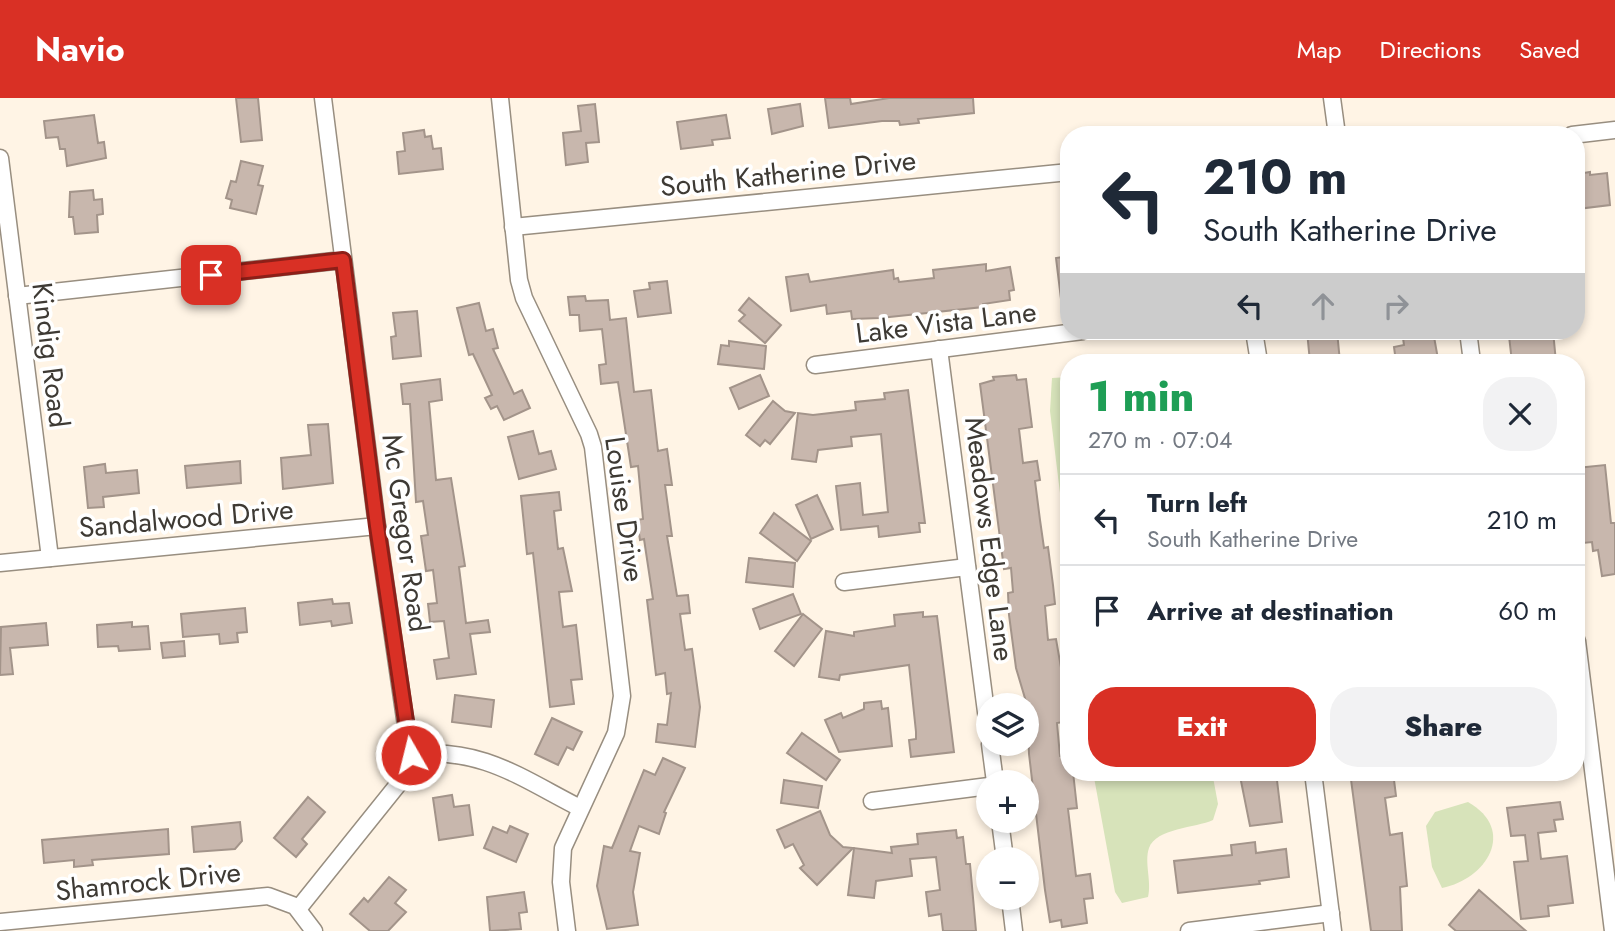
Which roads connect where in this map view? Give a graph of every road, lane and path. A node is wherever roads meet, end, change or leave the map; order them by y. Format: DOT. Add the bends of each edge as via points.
graph roads {
  1 [pos="323,98"];
  2 [pos="500,98"];
  3 [pos="1332,98"];
  4 [pos="1336,126"];
  5 [pos="1615,130"];
  6 [pos="1585,133"];
  7 [pos="0,158"];
  8 [pos="1060,173"];
  9 [pos="513,227"];
  10 [pos="343,260"];
  11 [pos="17,296"];
  12 [pos="1060,334"];
  13 [pos="939,349"];
  14 [pos="815,365"];
  15 [pos="377,526"];
  16 [pos="50,558"];
  17 [pos="0,563"];
  18 [pos="967,567"];
  19 [pos="844,582"];
  20 [pos="983,693"];
  21 [pos="1585,721"];
  22 [pos="411,755"];
  23 [pos="1314,781"];
  24 [pos="976,788"];
  25 [pos="873,801"];
  26 [pos="580,808"];
  27 [pos="298,909"];
  28 [pos="1011,910"];
  29 [pos="1331,913"];
  30 [pos="0,922"];
  31 [pos="314,931"];
  32 [pos="567,931"];
  33 [pos="1014,931"];
  34 [pos="1189,931"];
  35 [pos="1333,931"];
  36 [pos="1613,931"];
  1 -- 10 [label="street, Mc Gregor Road"];
  2 -- 9 [label="street, Louise Drive"];
  3 -- 4 [label="street"];
  5 -- 6 [label="street"];
  7 -- 11 [label="street, Kindig Road"];
  8 -- 9 [label="street, South Katherine Drive"];
  9 -- 26 [label="street, Louise Drive" via="524,298 593,447 621,678 616,733"];
  10 -- 11 [label="street"];
  10 -- 15 [label="street, Mc Gregor Road"];
  11 -- 16 [label="street, Kindig Road"];
  12 -- 13 [label="street, Lake Vista Lane"];
  13 -- 14 [label="street, Lake Vista Lane"];
  13 -- 18 [label="street, Meadows Edge Lane"];
  15 -- 16 [label="street, Sandalwood Drive"];
  15 -- 22 [label="street, Mc Gregor Road"];
  16 -- 17 [label="street, Sandalwood Drive"];
  18 -- 19 [label="street"];
  18 -- 20 [label="street, Meadows Edge Lane"];
  21 -- 36 [label="street"];
  22 -- 26 [label="street" via="442,752 480,758"];
  22 -- 27 [label="street" via="412,767"];
  23 -- 29 [label="street"];
  24 -- 25 [label="street"];
  26 -- 32 [label="street, Louise Drive" via="564,848 561,882"];
  27 -- 30 [label="street, Shamrock Drive" via="263,896"];
  27 -- 31 [label="street"];
  28 -- 33 [label="street"];
  29 -- 34 [label="street"];
  29 -- 35 [label="street"];
}
